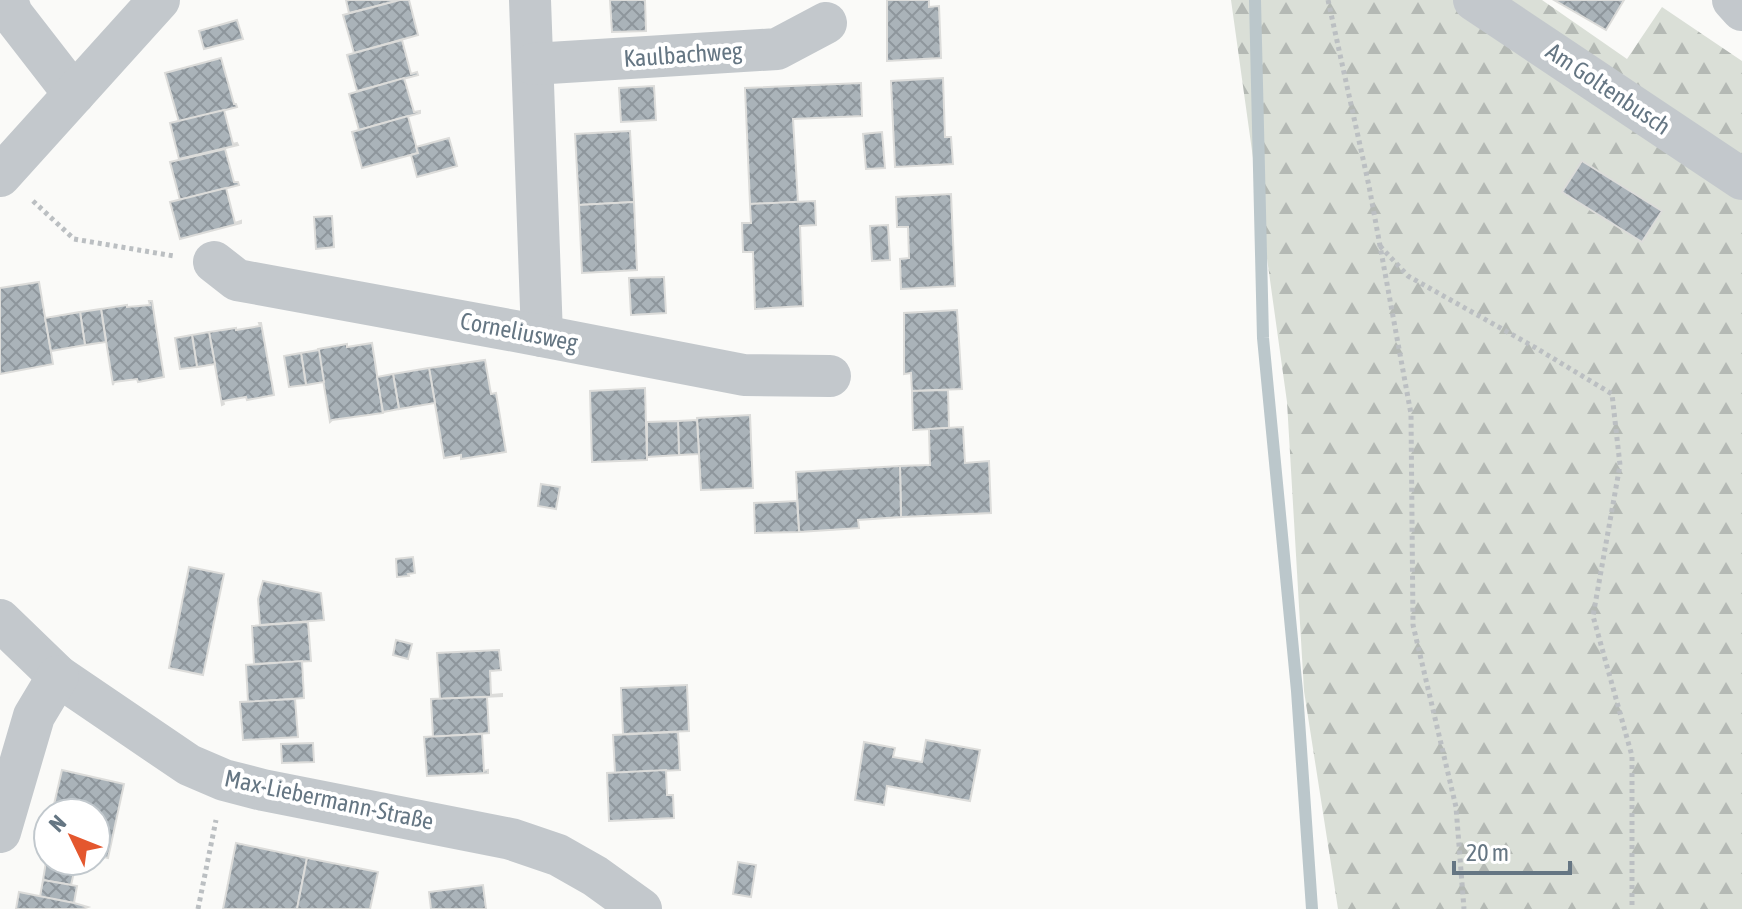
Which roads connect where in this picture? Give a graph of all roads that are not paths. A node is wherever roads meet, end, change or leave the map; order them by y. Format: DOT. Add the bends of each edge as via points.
graph roads {
  1 [pos="7,0"];
  2 [pos="159,0"];
  3 [pos="530,0"];
  4 [pos="1474,0"];
  5 [pos="1733,0"];
  6 [pos="1742,10"];
  7 [pos="826,23"];
  8 [pos="533,64"];
  9 [pos="74,94"];
  10 [pos="1,175"];
  11 [pos="1742,179"];
  12 [pos="214,262"];
  13 [pos="542,336"];
  14 [pos="830,376"];
  15 [pos="0,620"];
  16 [pos="58,676"];
  17 [pos="0,832"];
  18 [pos="641,909"];
  1 -- 9 [label="street" via="12,14"];
  2 -- 9 [label="street"];
  3 -- 8 [label="street"];
  4 -- 11 [label="street, Am Goltenbusch"];
  5 -- 6 [label="street"];
  7 -- 8 [label="street, Kaulbachweg" via="777,49"];
  8 -- 13 [label="street"];
  9 -- 10 [label="street"];
  12 -- 13 [label="street, Corneliusweg" via="237,280"];
  13 -- 14 [label="street, Corneliusweg" via="744,375"];
  15 -- 16 [label="street, Max-Liebermann-Straße"];
  16 -- 17 [label="street" via="34,716"];
  16 -- 18 [label="street, Max-Liebermann-Straße" via="189,765 224,780 511,839 558,855"];
}
